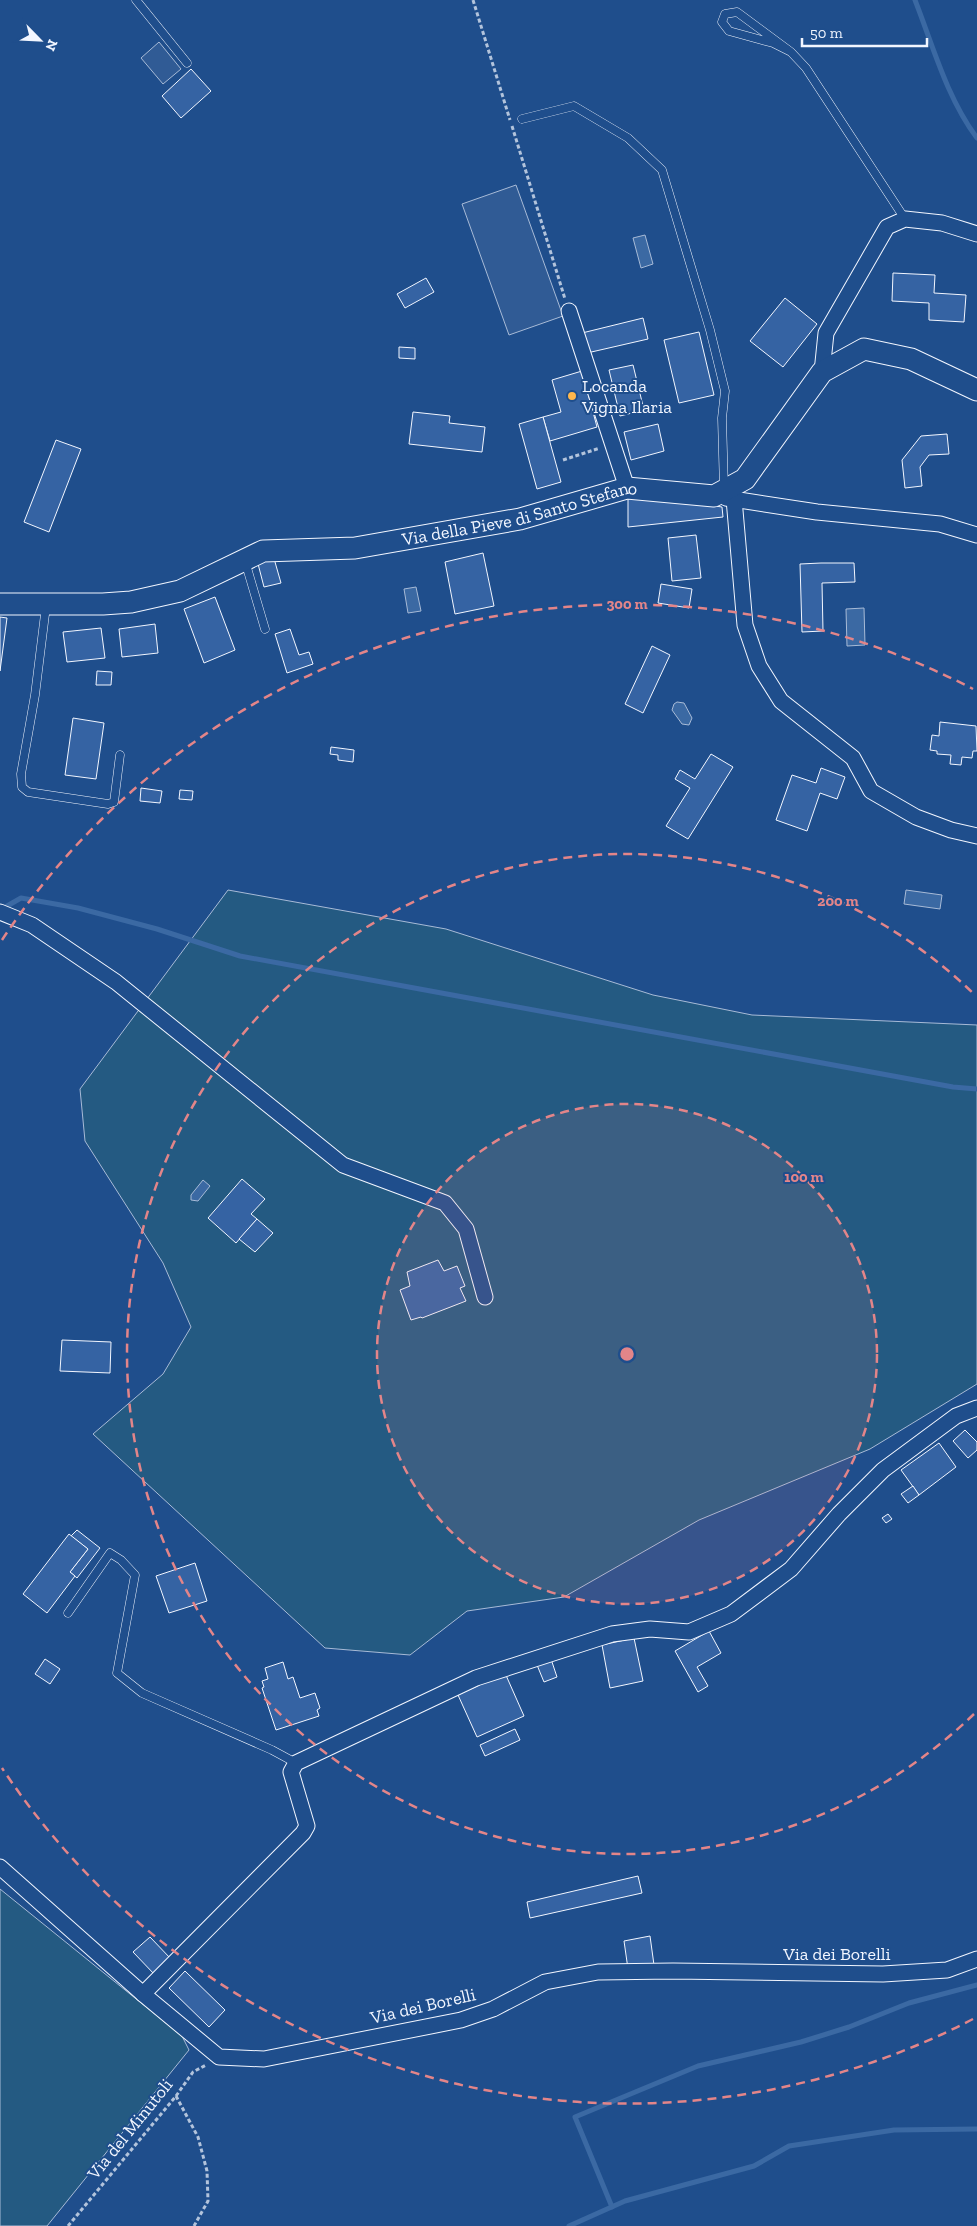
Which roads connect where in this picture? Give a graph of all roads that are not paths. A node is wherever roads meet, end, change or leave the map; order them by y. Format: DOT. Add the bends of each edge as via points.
graph roads {
  1 [pos="136,0"];
  2 [pos="791,52"];
  3 [pos="187,64"];
  4 [pos="522,119"];
  5 [pos="905,219"];
  6 [pos="977,234"];
  7 [pos="569,311"];
  8 [pos="822,372"];
  9 [pos="977,390"];
  10 [pos="627,488"];
  11 [pos="724,495"];
  12 [pos="977,535"];
  13 [pos="244,559"];
  14 [pos="0,604"];
  15 [pos="46,604"];
  16 [pos="265,630"];
  17 [pos="120,754"];
  18 [pos="977,836"];
  19 [pos="0,912"];
  20 [pos="485,1297"];
  21 [pos="977,1408"];
  22 [pos="68,1613"];
  23 [pos="296,1763"];
  24 [pos="0,1867"];
  25 [pos="977,1959"];
  26 [pos="143,1994"];
  1 -- 3 [label="lane"];
  2 -- 2 [label="lane" via="773,43 729,31 722,22 725,14 737,12"];
  2 -- 5 [label="lane" via="806,68"];
  4 -- 11 [label="lane" via="574,106 628,138 662,170 725,391 722,418"];
  5 -- 6 [label="street" via="942,224"];
  5 -- 8 [label="street" via="887,227 826,332"];
  7 -- 10 [label="street"];
  8 -- 9 [label="street" via="864,349 911,359"];
  8 -- 11 [label="street" via="745,479"];
  10 -- 11 [label="street, Via della Pieve di Santo Stefano"];
  10 -- 13 [label="street, Via della Pieve di Santo Stefano" via="520,518 355,548 263,550"];
  11 -- 12 [label="street" via="817,512 940,524"];
  11 -- 18 [label="street" via="744,625 759,666 781,701 852,758 871,791 916,817"];
  13 -- 15 [label="street, Via della Pieve di Santo Stefano" via="180,591 131,602"];
  13 -- 16 [label="lane"];
  14 -- 15 [label="street, Via della Pieve di Santo Stefano"];
  15 -- 17 [label="lane" via="21,774 22,787 28,792 108,804 114,802"];
  19 -- 20 [label="street" via="32,925 116,982 343,1165 445,1204 466,1229"];
  21 -- 23 [label="street" via="956,1416 884,1470 839,1514 791,1569 731,1614 689,1632 650,1629 612,1634 476,1678"];
  22 -- 23 [label="lane" via="110,1553 121,1560 135,1575 117,1673 142,1693"];
  23 -- 26 [label="street" via="291,1772 307,1826 303,1834"];
  24 -- 26 [label="street"];
  25 -- 26 [label="street, Via dei Borelli" via="947,1970 883,1974 598,1972 544,1982 493,2009 461,2020 264,2059 219,2057"];
}
